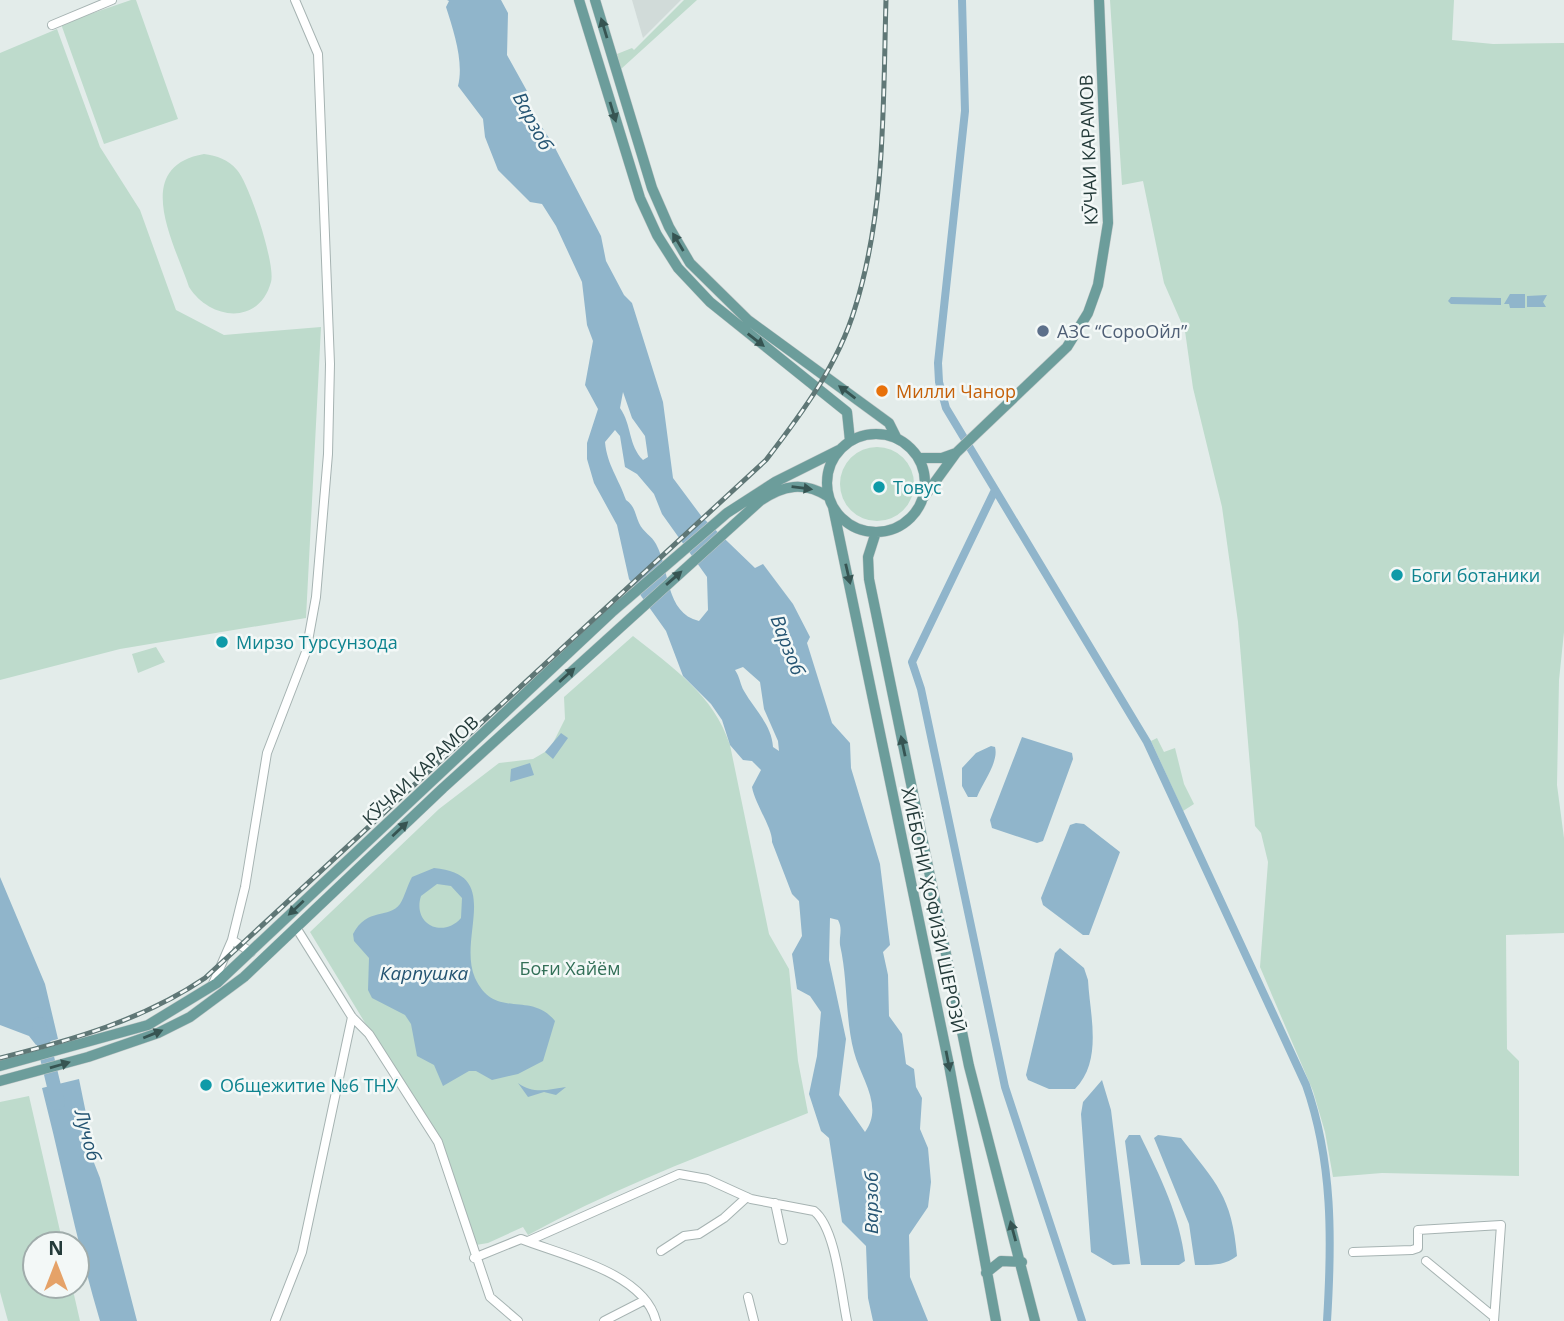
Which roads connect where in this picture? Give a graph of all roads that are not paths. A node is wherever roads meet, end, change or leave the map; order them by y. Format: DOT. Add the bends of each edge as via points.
graph roads {
  1 [pos="112,0"];
  2 [pos="295,0"];
  3 [pos="579,0"];
  4 [pos="595,0"];
  5 [pos="1099,0"];
  6 [pos="52,25"];
  7 [pos="642,155"];
  8 [pos="627,159"];
  9 [pos="896,438"];
  10 [pos="850,441"];
  11 [pos="839,450"];
  12 [pos="956,453"];
  13 [pos="919,458"];
  14 [pos="923,497"];
  15 [pos="831,502"];
  16 [pos="876,532"];
  17 [pos="342,865"];
  18 [pos="351,876"];
  19 [pos="298,929"];
  20 [pos="232,940"];
  21 [pos="251,952"];
  22 [pos="212,986"];
  23 [pos="352,1017"];
  24 [pos="0,1066"];
  25 [pos="0,1081"];
  26 [pos="747,1197"];
  27 [pos="775,1203"];
  28 [pos="783,1240"];
  29 [pos="528,1241"];
  30 [pos="661,1251"];
  31 [pos="1353,1252"];
  32 [pos="474,1258"];
  33 [pos="1426,1261"];
  34 [pos="1022,1262"];
  35 [pos="986,1273"];
  36 [pos="748,1297"];
  37 [pos="645,1300"];
  38 [pos="1494,1319"];
  39 [pos="275,1321"];
  40 [pos="518,1321"];
  41 [pos="604,1321"];
  42 [pos="656,1321"];
  43 [pos="754,1321"];
  44 [pos="847,1321"];
  45 [pos="996,1321"];
  46 [pos="1035,1321"];
  1 -- 6 [label="street"];
  2 -- 20 [label="street" via="318,54 330,364 328,454 316,597 306,652 267,753"];
  3 -- 8 [label="main road, one-way"];
  7 -- 4 [label="main road, one-way"];
  5 -- 12 [label="main road, КӮЧАИ КАРАМОВ" via="1108,223 1098,285 1088,313 1067,347"];
  7 -- 8 [label="main road"];
  9 -- 7 [label="main road, one-way" via="889,424 748,320 690,263 668,228"];
  8 -- 10 [label="main road, one-way" via="657,235 678,268 710,302 847,412"];
  9 -- 10 [label="main road" via="877,433"];
  9 -- 13 [label="main road"];
  10 -- 11 [label="main road"];
  11 -- 15 [label="main road, ХИЁБОНИ ҲОФИЗИ ШЕРОЗӢ" via="828,472"];
  11 -- 17 [label="main road, КӮЧАИ КАРАМОВ" via="727,513 612,612"];
  12 -- 13 [label="main road"];
  12 -- 14 [label="main road, КӮЧАИ КАРАМОВ"];
  13 -- 14 [label="main road" via="924,470"];
  14 -- 16 [label="main road" via="911,518"];
  15 -- 16 [label="main road" via="852,525"];
  18 -- 15 [label="main road, КӮЧАИ КАРАМОВ, one-way" via="760,501 786,487 806,487"];
  15 -- 35 [label="main road, ХИЁБОНИ ҲОФИЗИ ШЕРОЗӢ, one-way" via="949,1065"];
  34 -- 16 [label="main road, ХИЁБОНИ ҲОФИЗИ ШЕРОЗӢ, one-way" via="969,1066 869,579 868,557"];
  17 -- 18 [label="main road"];
  17 -- 21 [label="main road, КӮЧАИ КАРАМОВ, one-way"];
  18 -- 19 [label="main road, КӮЧАИ КАРАМОВ"];
  19 -- 23 [label="street"];
  25 -- 19 [label="main road, КӮЧАИ КАРАМОВ, one-way" via="88,1057 190,1017"];
  20 -- 21 [label="street"];
  20 -- 22 [label="street"];
  21 -- 22 [label="main road, КӮЧАИ КАРАМОВ"];
  22 -- 24 [label="main road, КӮЧАИ КАРАМОВ" via="148,1025"];
  23 -- 32 [label="street" via="369,1034 438,1142"];
  23 -- 39 [label="street" via="302,1252"];
  26 -- 27 [label="street"];
  26 -- 29 [label="street" via="691,1174 679,1174"];
  26 -- 30 [label="street" via="699,1234 684,1236"];
  27 -- 28 [label="street"];
  27 -- 44 [label="street" via="822,1217"];
  29 -- 32 [label="street" via="522,1238"];
  29 -- 37 [label="street" via="586,1259"];
  31 -- 38 [label="street" via="1418,1248 1418,1230 1501,1225"];
  32 -- 40 [label="street" via="490,1297"];
  33 -- 38 [label="street"];
  34 -- 35 [label="main road" via="1001,1261"];
  34 -- 46 [label="main road, ХИЁБОНИ ҲОФИЗИ ШЕРОЗӢ"];
  35 -- 45 [label="main road, ХИЁБОНИ ҲОФИЗИ ШЕРОЗӢ"];
  36 -- 43 [label="street"];
  37 -- 41 [label="street"];
  37 -- 42 [label="street"];
}
